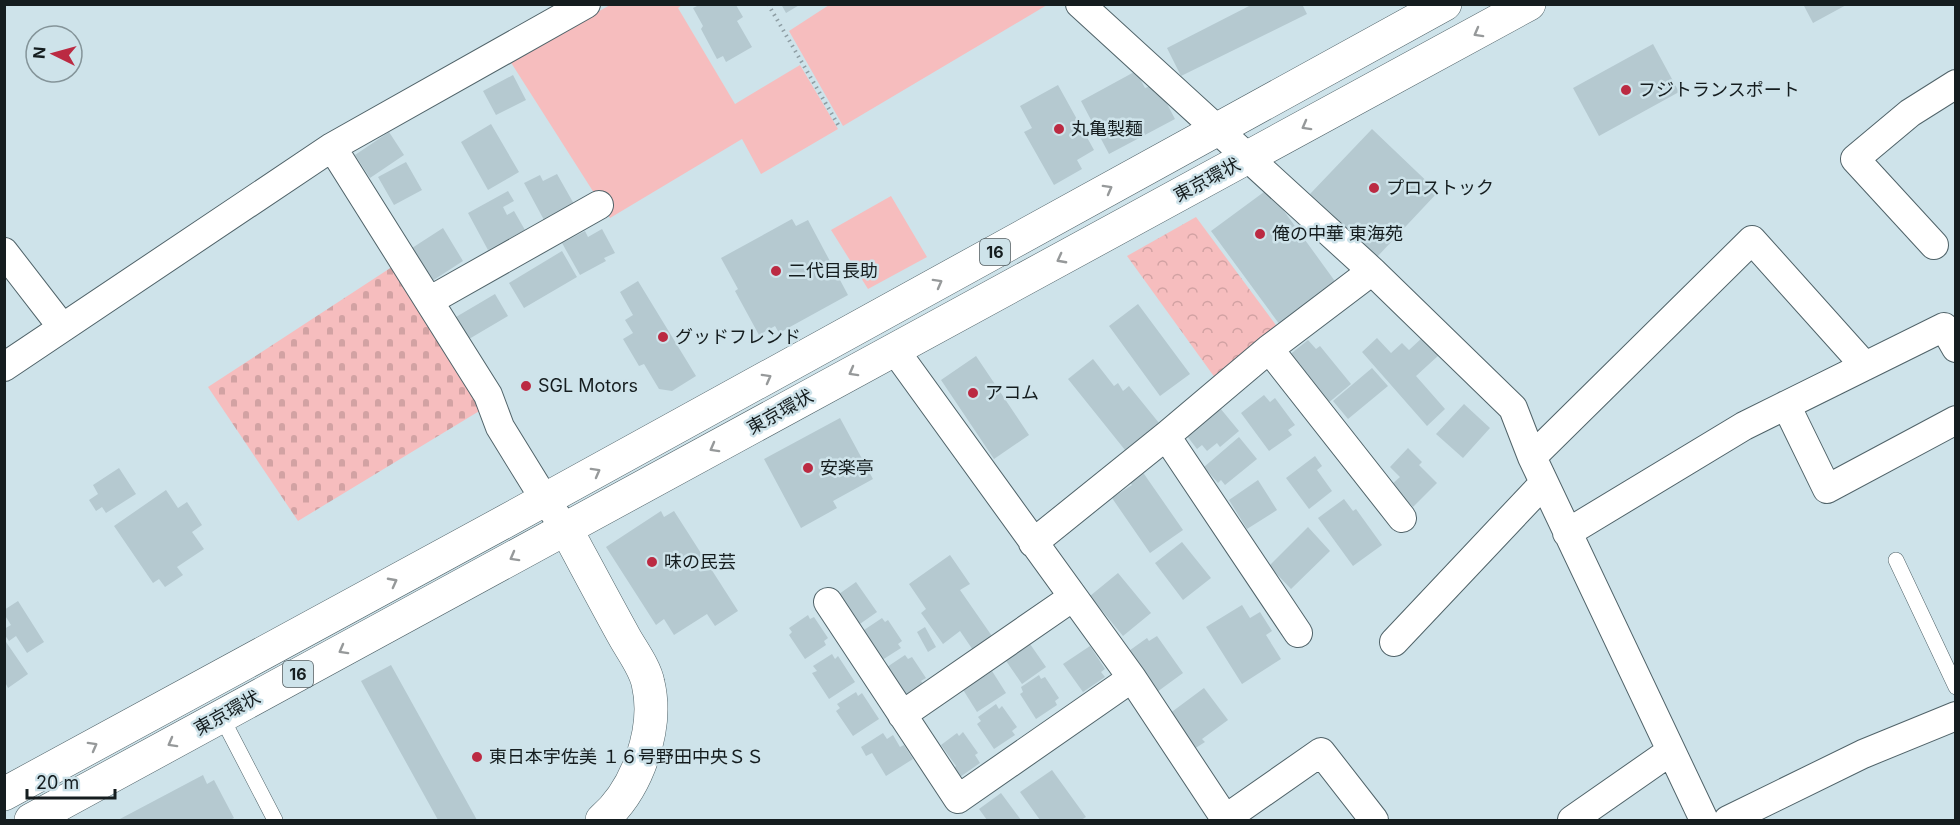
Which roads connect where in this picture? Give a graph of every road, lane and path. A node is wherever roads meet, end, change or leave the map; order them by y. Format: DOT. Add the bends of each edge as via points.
graph roads {
  1 [pos="586,4"];
  2 [pos="768,4"];
  3 [pos="1080,4"];
  4 [pos="1445,4"];
  5 [pos="1529,4"];
  6 [pos="1956,84"];
  7 [pos="840,128"];
  8 [pos="1215,130"];
  9 [pos="332,147"];
  10 [pos="1249,158"];
  11 [pos="599,204"];
  12 [pos="1934,245"];
  13 [pos="4,252"];
  14 [pos="1372,271"];
  15 [pos="429,301"];
  16 [pos="62,327"];
  17 [pos="1956,348"];
  18 [pos="894,349"];
  19 [pos="1269,349"];
  20 [pos="1865,366"];
  21 [pos="4,367"];
  22 [pos="1786,405"];
  23 [pos="1956,420"];
  24 [pos="1166,436"];
  25 [pos="1532,457"];
  26 [pos="1544,483"];
  27 [pos="545,500"];
  28 [pos="1402,518"];
  29 [pos="566,529"];
  30 [pos="1567,533"];
  31 [pos="1033,543"];
  32 [pos="1896,560"];
  33 [pos="1073,597"];
  34 [pos="828,602"];
  35 [pos="1298,633"];
  36 [pos="1394,642"];
  37 [pos="1132,678"];
  38 [pos="1956,687"];
  39 [pos="902,715"];
  40 [pos="221,716"];
  41 [pos="1956,716"];
  42 [pos="1671,751"];
  43 [pos="4,794"];
  44 [pos="31,820"];
  45 [pos="275,820"];
  46 [pos="602,820"];
  47 [pos="1226,820"];
  48 [pos="1374,820"];
  49 [pos="1572,820"];
  50 [pos="1704,820"];
  51 [pos="1728,820"];
  1 -- 9 [label="street"];
  2 -- 7 [label="path"];
  3 -- 8 [label="street"];
  4 -- 8 [label="main road, 東京環状 / 16"];
  5 -- 10 [label="main road, 東京環状 / 16, one-way"];
  6 -- 12 [label="street" via="1910,112 1854,159"];
  8 -- 10 [label="street"];
  27 -- 8 [label="main road, 東京環状 / 16, one-way"];
  9 -- 15 [label="street"];
  9 -- 16 [label="street"];
  10 -- 14 [label="street"];
  10 -- 18 [label="main road, 東京環状 / 16, one-way"];
  11 -- 15 [label="street"];
  13 -- 16 [label="street"];
  14 -- 19 [label="street"];
  14 -- 25 [label="street" via="1513,408"];
  15 -- 27 [label="street" via="488,395 500,428"];
  16 -- 21 [label="street"];
  17 -- 20 [label="street" via="1944,327"];
  18 -- 29 [label="main road, 東京環状 / 16, one-way"];
  18 -- 31 [label="street"];
  19 -- 24 [label="street"];
  19 -- 28 [label="street"];
  20 -- 22 [label="street"];
  20 -- 25 [label="street" via="1752,240"];
  22 -- 23 [label="street" via="1827,489"];
  22 -- 30 [label="street" via="1744,426"];
  24 -- 31 [label="street"];
  24 -- 35 [label="street"];
  25 -- 26 [label="street"];
  26 -- 30 [label="street"];
  26 -- 36 [label="street"];
  27 -- 29 [label="street"];
  43 -- 27 [label="main road, 東京環状 / 16, one-way"];
  29 -- 40 [label="main road, 東京環状 / 16, one-way"];
  29 -- 46 [label="main road" via="648,681 652,709 646,750 630,785"];
  30 -- 42 [label="street"];
  31 -- 33 [label="street"];
  32 -- 38 [label="lane"];
  33 -- 37 [label="street"];
  33 -- 39 [label="street"];
  34 -- 39 [label="street"];
  37 -- 39 [label="street" via="958,799"];
  37 -- 47 [label="street"];
  40 -- 44 [label="main road, 東京環状 / 16, one-way"];
  40 -- 45 [label="lane"];
  41 -- 51 [label="street" via="1863,754"];
  42 -- 49 [label="street"];
  42 -- 50 [label="street"];
  47 -- 48 [label="street" via="1321,752"];
}
